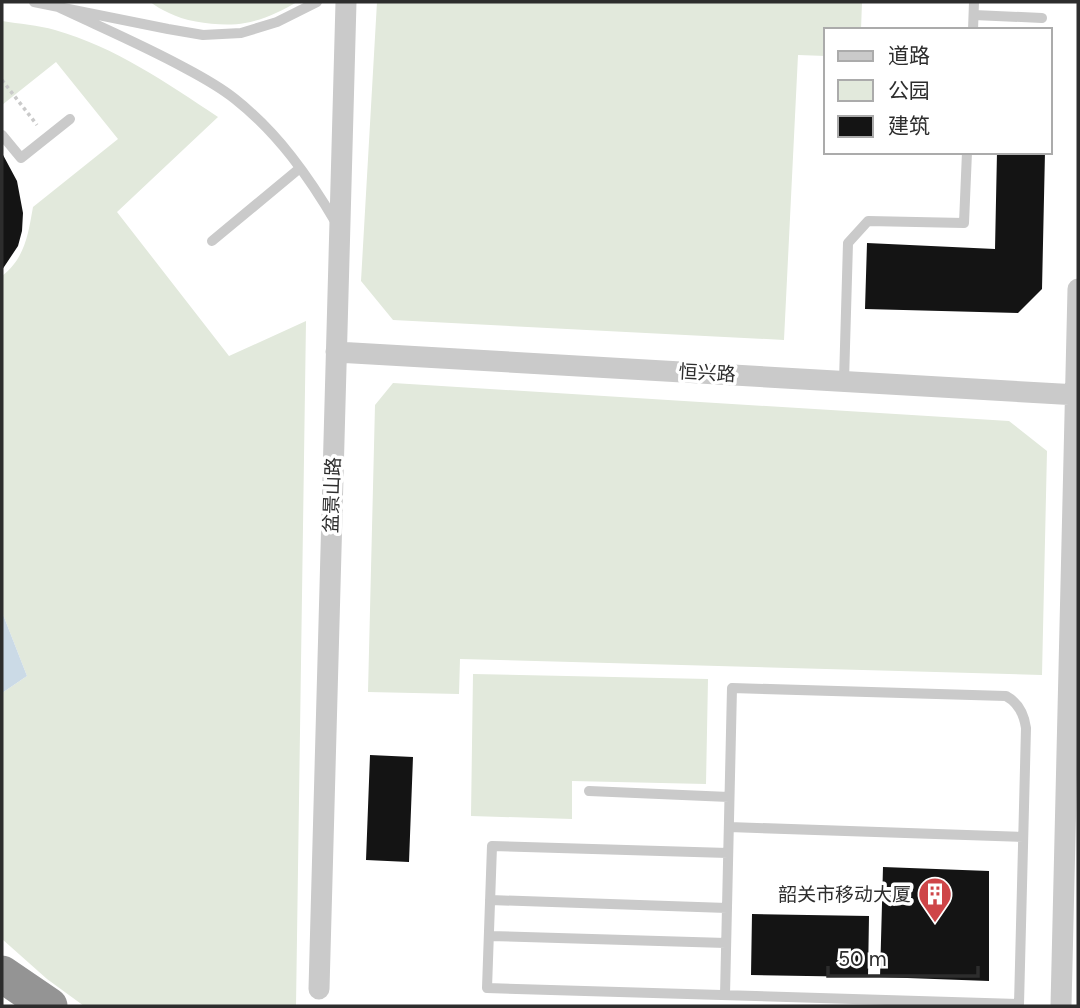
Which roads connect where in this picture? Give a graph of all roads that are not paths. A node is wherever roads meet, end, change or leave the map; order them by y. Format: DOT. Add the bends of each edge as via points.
graph roads {
  1 [pos="34,2"];
  2 [pos="317,2"];
  3 [pos="346,2"];
  4 [pos="974,2"];
  5 [pos="54,5"];
  6 [pos="974,15"];
  7 [pos="1042,18"];
  8 [pos="973,28"];
  9 [pos="70,119"];
  10 [pos="2,135"];
  11 [pos="967,154"];
  12 [pos="300,168"];
  13 [pos="339,229"];
  14 [pos="212,241"];
  15 [pos="1078,289"];
  16 [pos="336,352"];
  17 [pos="844,381"];
  18 [pos="1077,395"];
  19 [pos="589,791"];
  20 [pos="729,796"];
  21 [pos="729,827"];
  22 [pos="1023,837"];
  23 [pos="728,853"];
  24 [pos="490,900"];
  25 [pos="727,908"];
  26 [pos="489,936"];
  27 [pos="726,943"];
  28 [pos="2,974"];
  29 [pos="319,989"];
  30 [pos="725,995"];
  31 [pos="823,1002"];
  32 [pos="49,1006"];
  33 [pos="1061,1006"];
  1 -- 5 [label="lane"];
  2 -- 5 [label="lane" via="265,26 204,35"];
  3 -- 13 [label="street, 盆景山路"];
  4 -- 6 [label="lane"];
  5 -- 12 [label="lane" via="211,82 252,114"];
  6 -- 7 [label="lane"];
  6 -- 8 [label="lane"];
  9 -- 10 [label="lane" via="20,158"];
  11 -- 17 [label="lane" via="964,223 868,221 848,243"];
  12 -- 13 [label="lane"];
  12 -- 14 [label="lane"];
  13 -- 16 [label="street, 盆景山路"];
  15 -- 18 [label="street"];
  16 -- 17 [label="street, 恒兴路"];
  16 -- 29 [label="street, 盆景山路"];
  17 -- 18 [label="street, 恒兴路"];
  18 -- 33 [label="street"];
  19 -- 20 [label="lane"];
  20 -- 21 [label="lane"];
  20 -- 22 [label="lane" via="732,688 1006,696 1018,705 1025,721"];
  21 -- 22 [label="lane"];
  21 -- 23 [label="lane"];
  22 -- 31 [label="lane" via="1019,1004"];
  23 -- 24 [label="lane" via="492,846"];
  23 -- 25 [label="lane"];
  24 -- 25 [label="lane"];
  24 -- 26 [label="lane"];
  25 -- 27 [label="lane"];
  26 -- 27 [label="lane"];
  26 -- 30 [label="lane" via="487,988"];
  27 -- 30 [label="lane"];
  28 -- 32 [label="highway"];
  30 -- 31 [label="lane"];
}
